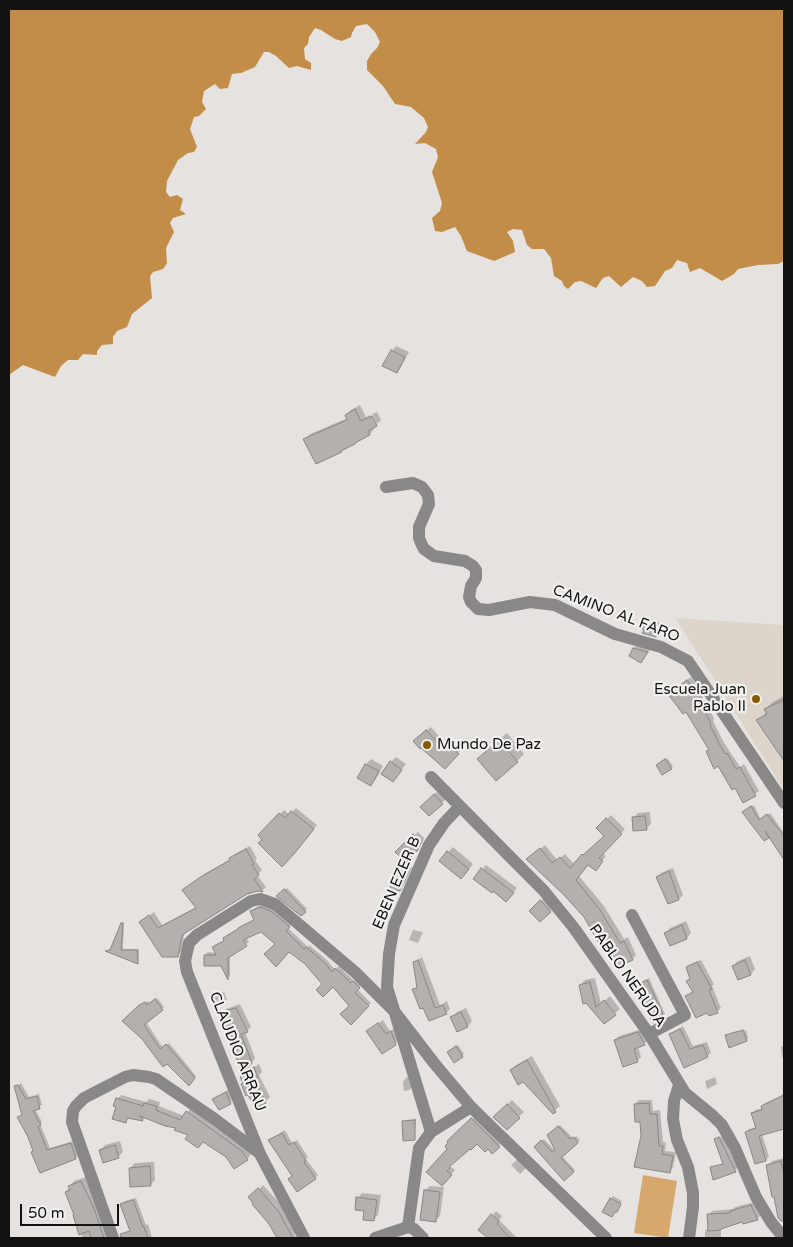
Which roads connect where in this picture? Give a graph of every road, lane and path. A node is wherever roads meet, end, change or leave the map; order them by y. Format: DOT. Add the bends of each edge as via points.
graph roads {
  1 [pos="386,487"];
  2 [pos="431,777"];
  3 [pos="784,803"];
  4 [pos="460,806"];
  5 [pos="251,901"];
  6 [pos="632,915"];
  7 [pos="394,1011"];
  8 [pos="648,1034"];
  9 [pos="680,1085"];
  10 [pos="471,1106"];
  11 [pos="432,1132"];
  12 [pos="260,1154"];
  13 [pos="408,1227"];
  14 [pos="113,1238"];
  15 [pos="304,1238"];
  16 [pos="376,1238"];
  17 [pos="423,1238"];
  18 [pos="606,1238"];
  19 [pos="689,1238"];
  20 [pos="784,1238"];
  1 -- 3 [label="street, CAMINO AL FARO" via="413,483 425,490 429,504 420,527 421,543 434,556 465,561 473,566 476,578 469,597 478,609 530,602 555,605 615,634 661,647 688,661"];
  2 -- 4 [label="street, PABLO NERUDA"];
  4 -- 7 [label="street, EBEN EZER B" via="433,839 394,925 388,954 387,987"];
  4 -- 8 [label="street, PABLO NERUDA" via="559,909"];
  5 -- 7 [label="street, EBEN EZER B" via="265,899 275,904"];
  5 -- 12 [label="street, CLAUDIO ARRAU" via="197,935 187,949 185,961"];
  6 -- 8 [label="street" via="685,1015"];
  7 -- 10 [label="street, EBEN EZER B"];
  7 -- 11 [label="street, EBEN EZER B"];
  8 -- 9 [label="street, PABLO NERUDA"];
  9 -- 19 [label="street" via="674,1101 673,1119 693,1193"];
  9 -- 20 [label="street, PABLO NERUDA" via="692,1101 714,1116 722,1126 756,1197"];
  10 -- 11 [label="street"];
  10 -- 18 [label="street, EBEN EZER B"];
  11 -- 13 [label="street" via="419,1148"];
  12 -- 14 [label="street" via="216,1120 149,1077 125,1077 84,1098 76,1106 72,1122"];
  12 -- 15 [label="street, CLAUDIO ARRAU"];
  13 -- 16 [label="street"];
  13 -- 17 [label="street"];
}
